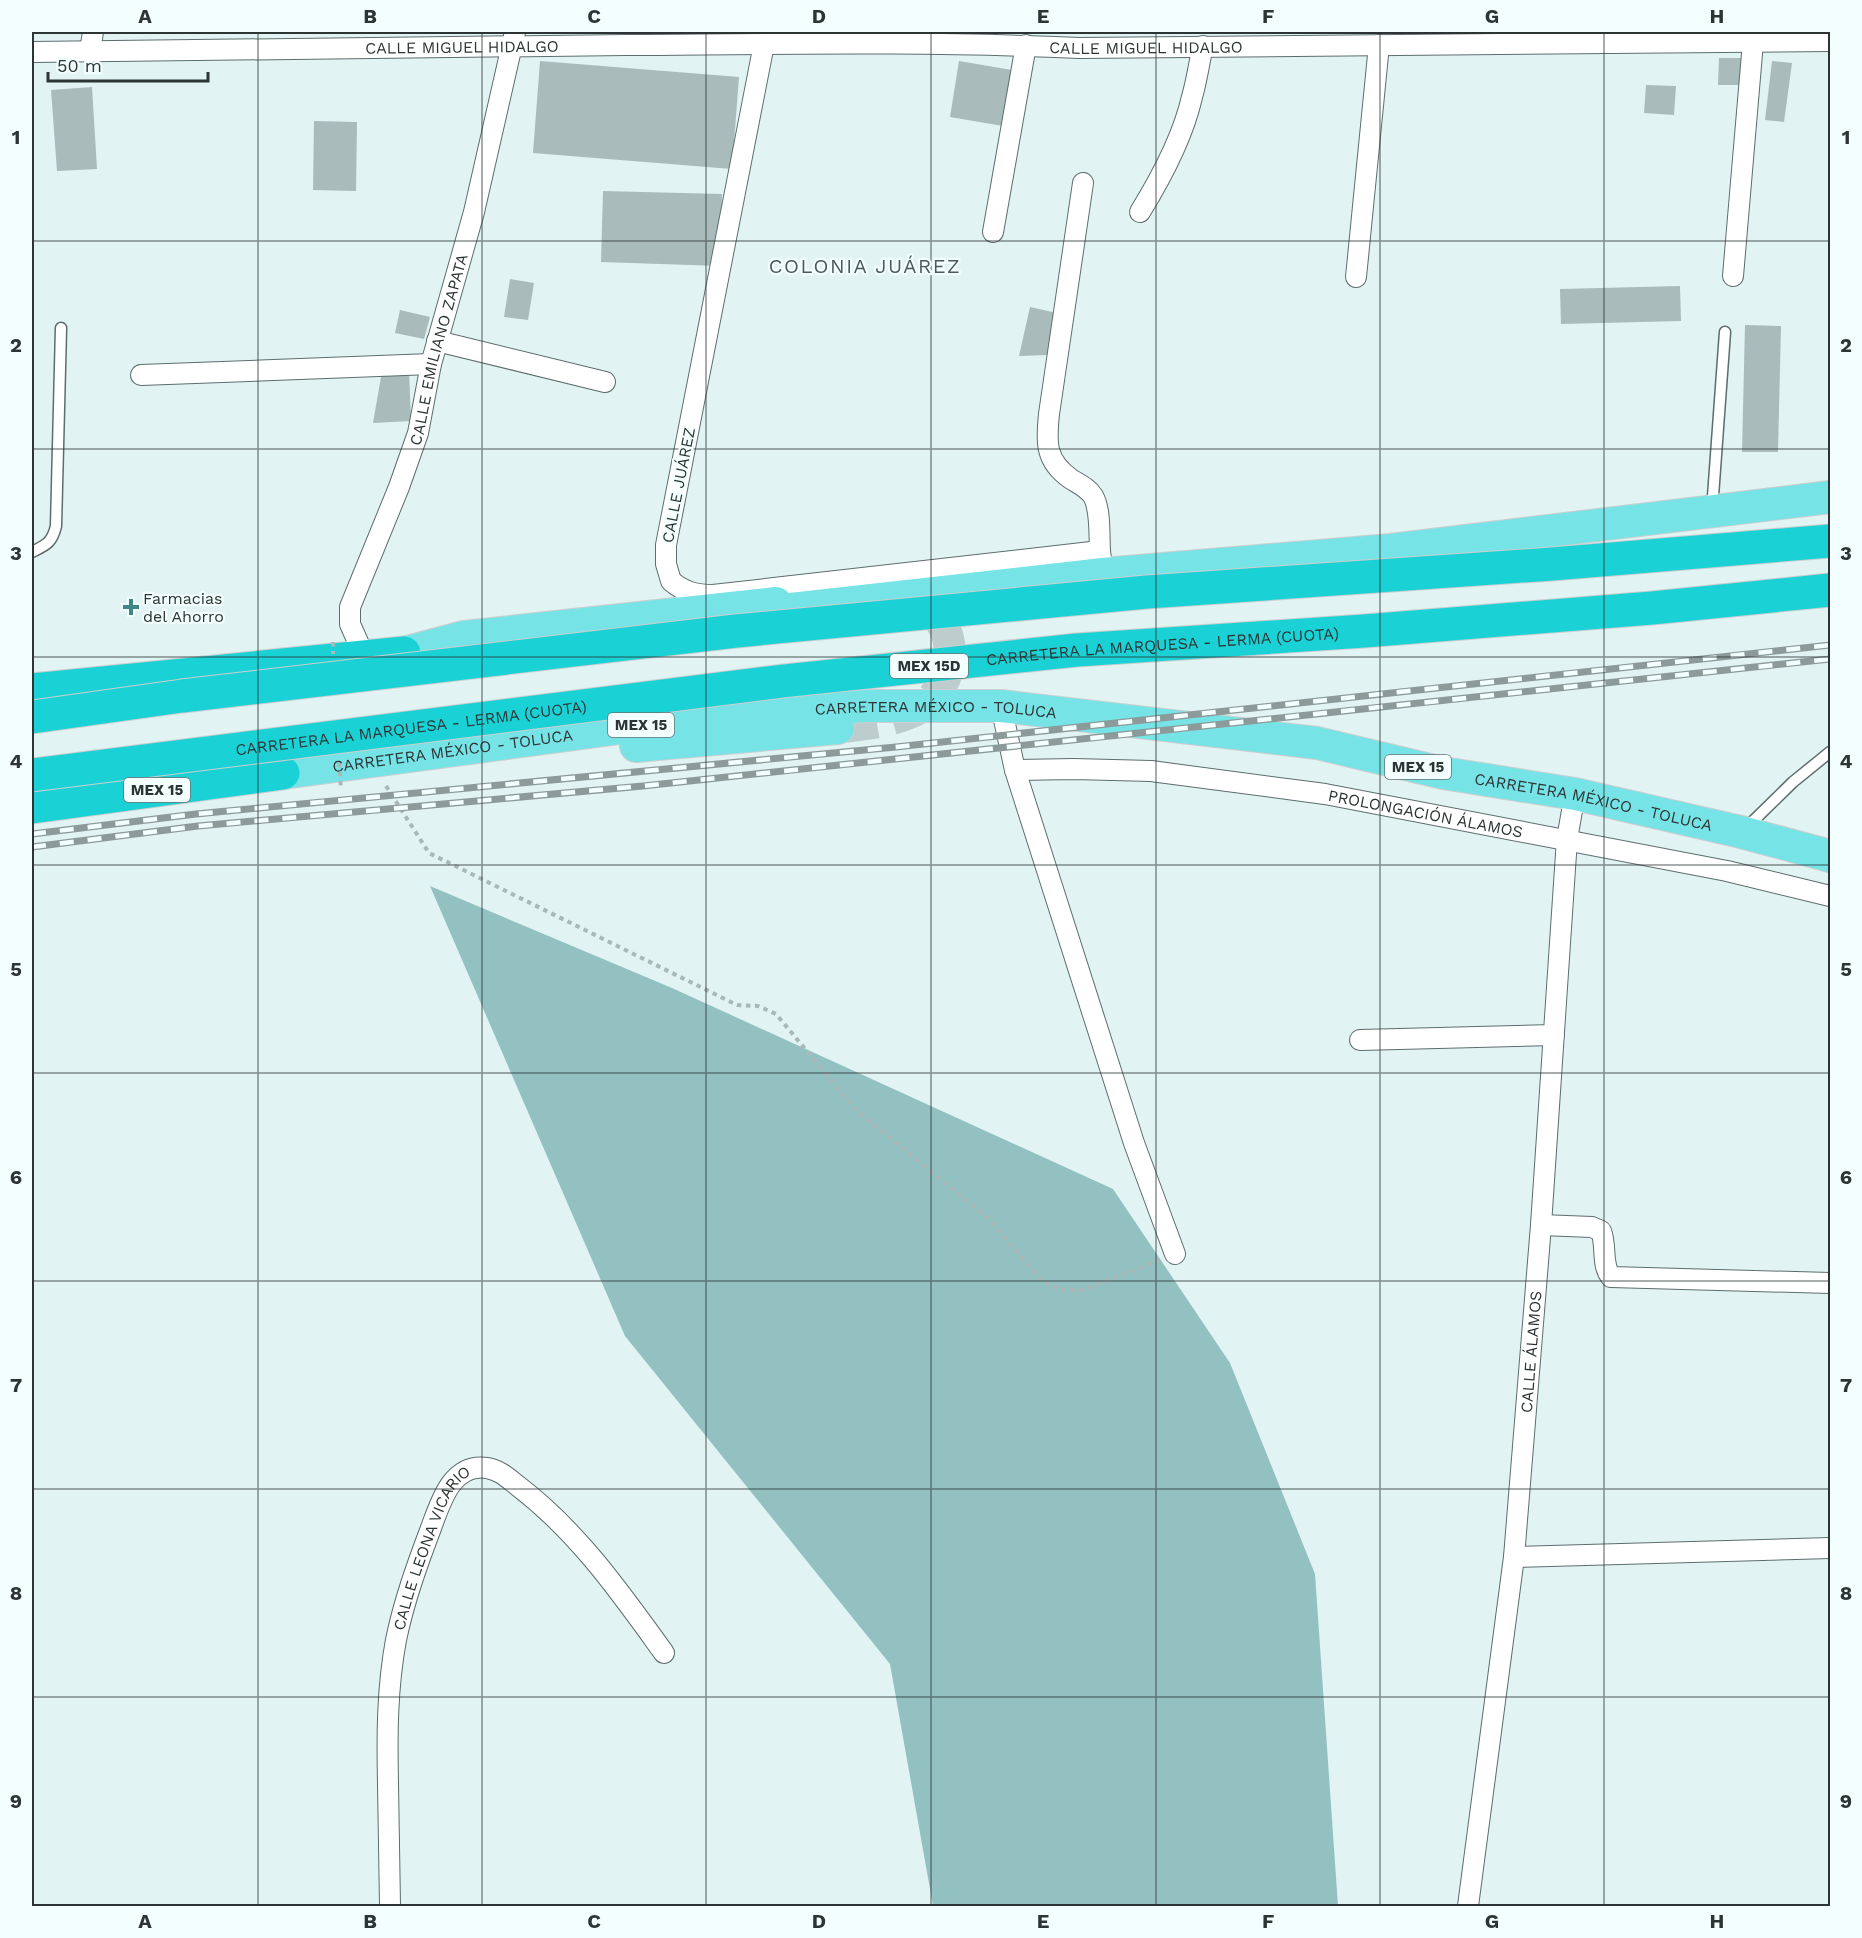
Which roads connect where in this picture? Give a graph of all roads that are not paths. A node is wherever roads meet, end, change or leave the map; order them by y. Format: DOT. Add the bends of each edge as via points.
graph roads {
  1 [pos="93,32"];
  2 [pos="805,38"];
  3 [pos="1436,38"];
  4 [pos="514,39"];
  5 [pos="1081,40"];
  6 [pos="1830,41"];
  7 [pos="1192,42"];
  8 [pos="1753,42"];
  9 [pos="764,44"];
  10 [pos="1026,45"];
  11 [pos="1379,45"];
  12 [pos="90,51"];
  13 [pos="32,53"];
  14 [pos="1083,183"];
  15 [pos="1140,212"];
  16 [pos="993,232"];
  17 [pos="1733,276"];
  18 [pos="1356,277"];
  19 [pos="61,328"];
  20 [pos="1725,332"];
  21 [pos="437,341"];
  22 [pos="431,364"];
  23 [pos="141,375"];
  24 [pos="605,382"];
  25 [pos="1830,496"];
  26 [pos="1712,510"];
  27 [pos="1830,541"];
  28 [pos="32,552"];
  29 [pos="1102,562"];
  30 [pos="1830,590"];
  31 [pos="839,596"];
  32 [pos="404,653"];
  33 [pos="365,658"];
  34 [pos="32,690"];
  35 [pos="1001,706"];
  36 [pos="32,717"];
  37 [pos="844,727"];
  38 [pos="1830,752"];
  39 [pos="1015,771"];
  40 [pos="283,773"];
  41 [pos="32,775"];
  42 [pos="1575,794"];
  43 [pos="32,807"];
  44 [pos="1741,832"];
  45 [pos="1567,839"];
  46 [pos="1830,856"];
  47 [pos="1830,896"];
  48 [pos="1554,1035"];
  49 [pos="1360,1040"];
  50 [pos="1541,1225"];
  51 [pos="1175,1254"];
  52 [pos="1830,1283"];
  53 [pos="1830,1548"];
  54 [pos="1514,1557"];
  55 [pos="664,1653"];
  56 [pos="390,1906"];
  57 [pos="1468,1906"];
  1 -- 12 [label="street"];
  2 -- 9 [label="street, CALLE MIGUEL HIDALGO"];
  2 -- 10 [label="street, CALLE MIGUEL HIDALGO"];
  3 -- 8 [label="street, CALLE MIGUEL HIDALGO"];
  3 -- 11 [label="street, CALLE MIGUEL HIDALGO"];
  4 -- 9 [label="street, CALLE MIGUEL HIDALGO"];
  4 -- 12 [label="street, CALLE MIGUEL HIDALGO"];
  4 -- 21 [label="street, CALLE EMILIANO ZAPATA" via="474,212"];
  5 -- 7 [label="street, CALLE MIGUEL HIDALGO"];
  5 -- 10 [label="street, CALLE MIGUEL HIDALGO"];
  6 -- 8 [label="street, CALLE MIGUEL HIDALGO"];
  7 -- 11 [label="street, CALLE MIGUEL HIDALGO"];
  7 -- 15 [label="street" via="1192,98 1172,152"];
  8 -- 17 [label="street"];
  9 -- 29 [label="street, CALLE JUÁREZ" via="666,545 671,581 688,592 713,595"];
  10 -- 16 [label="street"];
  11 -- 18 [label="street"];
  12 -- 13 [label="street, CALLE MIGUEL HIDALGO"];
  14 -- 29 [label="street" via="1047,443 1055,465 1085,487 1097,504"];
  19 -- 28 [label="lane" via="56,526 54,537"];
  20 -- 26 [label="lane"];
  21 -- 22 [label="street, CALLE EMILIANO ZAPATA"];
  21 -- 24 [label="street"];
  22 -- 23 [label="street"];
  22 -- 33 [label="street, CALLE EMILIANO ZAPATA" via="410,459 350,607 350,624"];
  25 -- 26 [label="main road"];
  26 -- 29 [label="main road" via="1391,550"];
  27 -- 36 [label="highway, bridge" via="1147,592 736,631"];
  29 -- 32 [label="main road"];
  30 -- 41 [label="highway, CARRETERA LA MARQUESA - LERMA (CUOTA) / MEX 15D, bridge" via="1652,608 1077,650 783,681"];
  31 -- 32 [label="main road" via="464,637"];
  32 -- 33 [label="highway"];
  33 -- 34 [label="highway"];
  35 -- 39 [label="street"];
  35 -- 40 [label="main road, CARRETERA MÉXICO - TOLUCA / MEX 15" via="867,706 732,713"];
  35 -- 42 [label="main road, CARRETERA MÉXICO - TOLUCA / MEX 15" via="1317,743 1443,773"];
  37 -- 40 [label="main road" via="643,745 460,768"];
  38 -- 44 [label="lane"];
  39 -- 45 [label="street, PROLONGACIÓN ÁLAMOS" via="1151,771 1325,794"];
  39 -- 51 [label="street" via="1134,1143"];
  40 -- 43 [label="highway, CARRETERA MÉXICO - TOLUCA / MEX 15"];
  42 -- 44 [label="main road, CARRETERA MÉXICO - TOLUCA / MEX 15"];
  42 -- 45 [label="street, CALLE ÁLAMOS"];
  44 -- 46 [label="main road, CARRETERA MÉXICO - TOLUCA / MEX 15"];
  45 -- 47 [label="street, PROLONGACIÓN ÁLAMOS"];
  45 -- 48 [label="street, CALLE ÁLAMOS"];
  48 -- 49 [label="street"];
  48 -- 50 [label="street, CALLE ÁLAMOS"];
  50 -- 52 [label="street" via="1592,1227 1601,1231 1606,1271 1611,1277"];
  50 -- 54 [label="street, CALLE ÁLAMOS"];
  53 -- 54 [label="street"];
  54 -- 57 [label="street, CALLE ÁLAMOS"];
  55 -- 56 [label="street, CALLE LEONA VICARIO" via="608,1575 535,1500 495,1471 486,1468 460,1473 438,1508 408,1588 396,1641 387,1734"];
}
